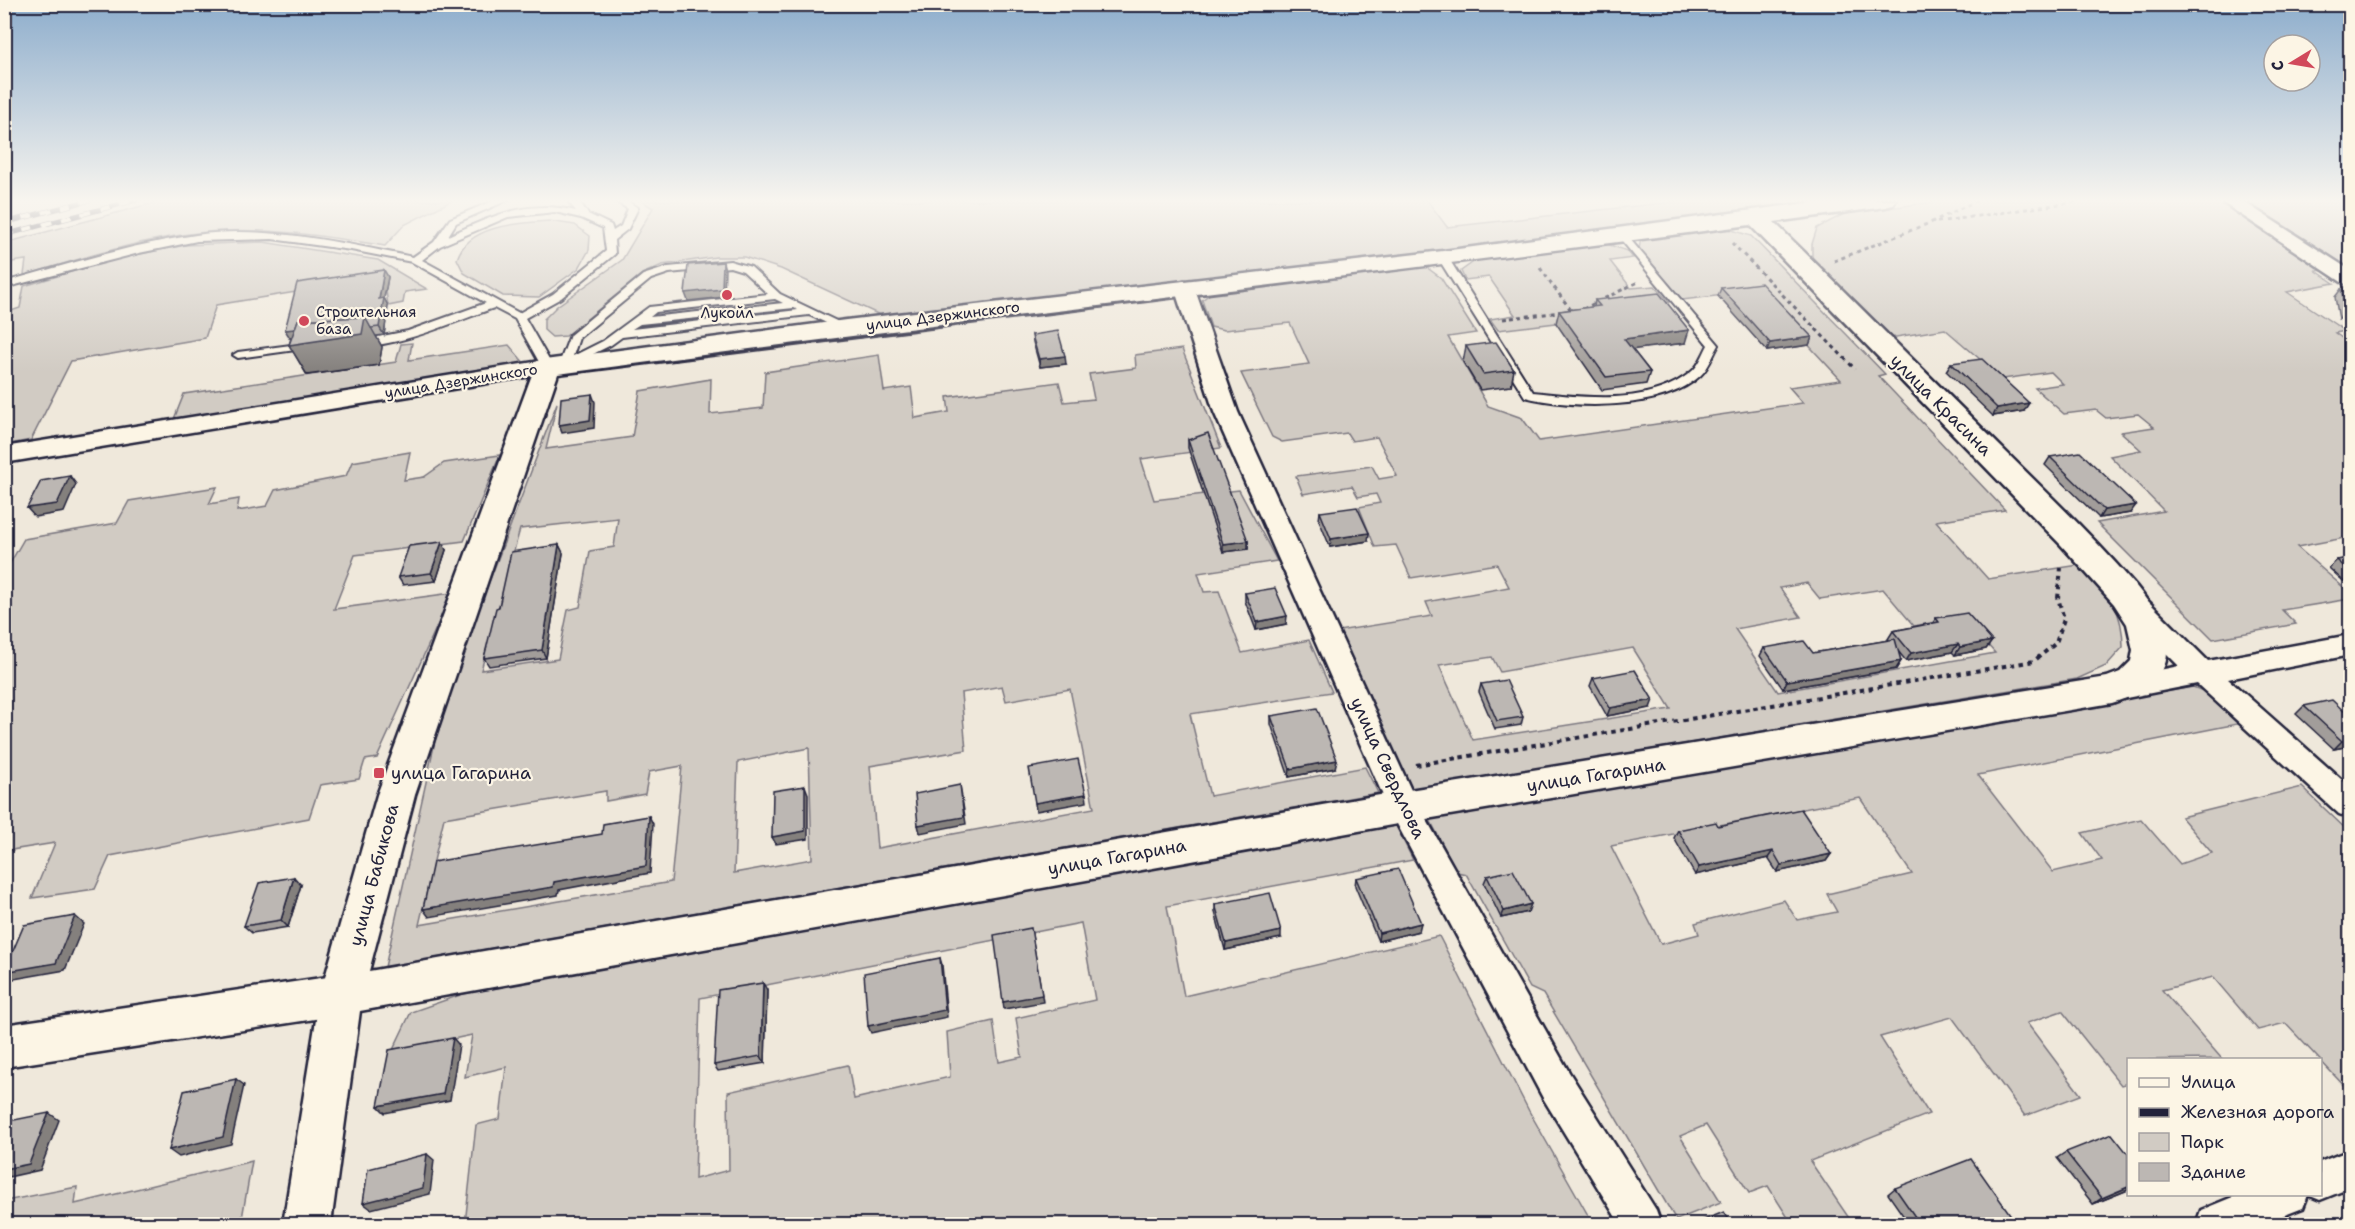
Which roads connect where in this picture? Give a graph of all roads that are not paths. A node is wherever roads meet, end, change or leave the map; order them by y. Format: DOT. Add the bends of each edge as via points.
graph roads {
  1 [pos="110,257"];
  2 [pos="403,257"];
  3 [pos="419,257"];
  4 [pos="604,257"];
  5 [pos="1448,257"];
  6 [pos="1640,257"];
  7 [pos="1796,257"];
  8 [pos="2317,257"];
  9 [pos="1443,258"];
  10 [pos="415,260"];
  11 [pos="2350,279"];
  12 [pos="4,285"];
  13 [pos="1184,288"];
  14 [pos="776,296"];
  15 [pos="494,304"];
  16 [pos="793,304"];
  17 [pos="809,312"];
  18 [pos="519,317"];
  19 [pos="637,321"];
  20 [pos="846,328"];
  21 [pos="621,334"];
  22 [pos="348,344"];
  23 [pos="315,345"];
  24 [pos="238,355"];
  25 [pos="556,366"];
  26 [pos="4,455"];
  27 [pos="2126,596"];
  28 [pos="2350,645"];
  29 [pos="2202,672"];
  30 [pos="2112,690"];
  31 [pos="2350,805"];
  32 [pos="1403,807"];
  33 [pos="341,995"];
  34 [pos="4,1046"];
  35 [pos="2350,1169"];
  36 [pos="2322,1180"];
  37 [pos="2284,1196"];
  38 [pos="307,1224"];
  39 [pos="1642,1224"];
  40 [pos="2215,1224"];
  1 -- 12 [label="lane"];
  2 -- 10 [label="lane"];
  3 -- 10 [label="lane"];
  4 -- 18 [label="lane" via="557,296"];
  5 -- 9 [label="main road, улица Дзержинского"];
  6 -- 9 [label="lane" via="1714,345 1696,375 1659,393 1592,402 1529,394"];
  7 -- 27 [label="main road, улица Красина"];
  8 -- 11 [label="street"];
  9 -- 13 [label="main road, улица Дзержинского"];
  10 -- 15 [label="lane"];
  13 -- 20 [label="main road, улица Дзержинского"];
  13 -- 32 [label="street, улица Свердлова" via="1226,412"];
  14 -- 16 [label="lane"];
  14 -- 19 [label="lane" via="653,309"];
  14 -- 25 [label="lane" via="747,269 730,264 668,270 647,277 574,337"];
  15 -- 18 [label="lane"];
  15 -- 22 [label="lane" via="400,337"];
  16 -- 17 [label="lane"];
  16 -- 19 [label="lane"];
  17 -- 20 [label="lane"];
  17 -- 21 [label="lane"];
  18 -- 25 [label="lane"];
  19 -- 21 [label="lane"];
  20 -- 25 [label="main road, улица Дзержинского"];
  21 -- 25 [label="lane"];
  23 -- 24 [label="lane"];
  25 -- 26 [label="street, улица Дзержинского"];
  25 -- 33 [label="main road, улица Бабикова" via="404,769"];
  27 -- 29 [label="street"];
  27 -- 30 [label="main road, улица Гагарина" via="2143,623 2150,650 2147,667 2132,681"];
  28 -- 29 [label="street"];
  29 -- 30 [label="street"];
  29 -- 31 [label="street"];
  30 -- 32 [label="main road, улица Гагарина"];
  32 -- 33 [label="main road, улица Гагарина"];
  32 -- 39 [label="street, улица Свердлова" via="1556,1085"];
  33 -- 34 [label="main road, улица Гагарина"];
  33 -- 38 [label="main road, улица Бабикова"];
  35 -- 36 [label="street"];
  37 -- 40 [label="street"];
}
